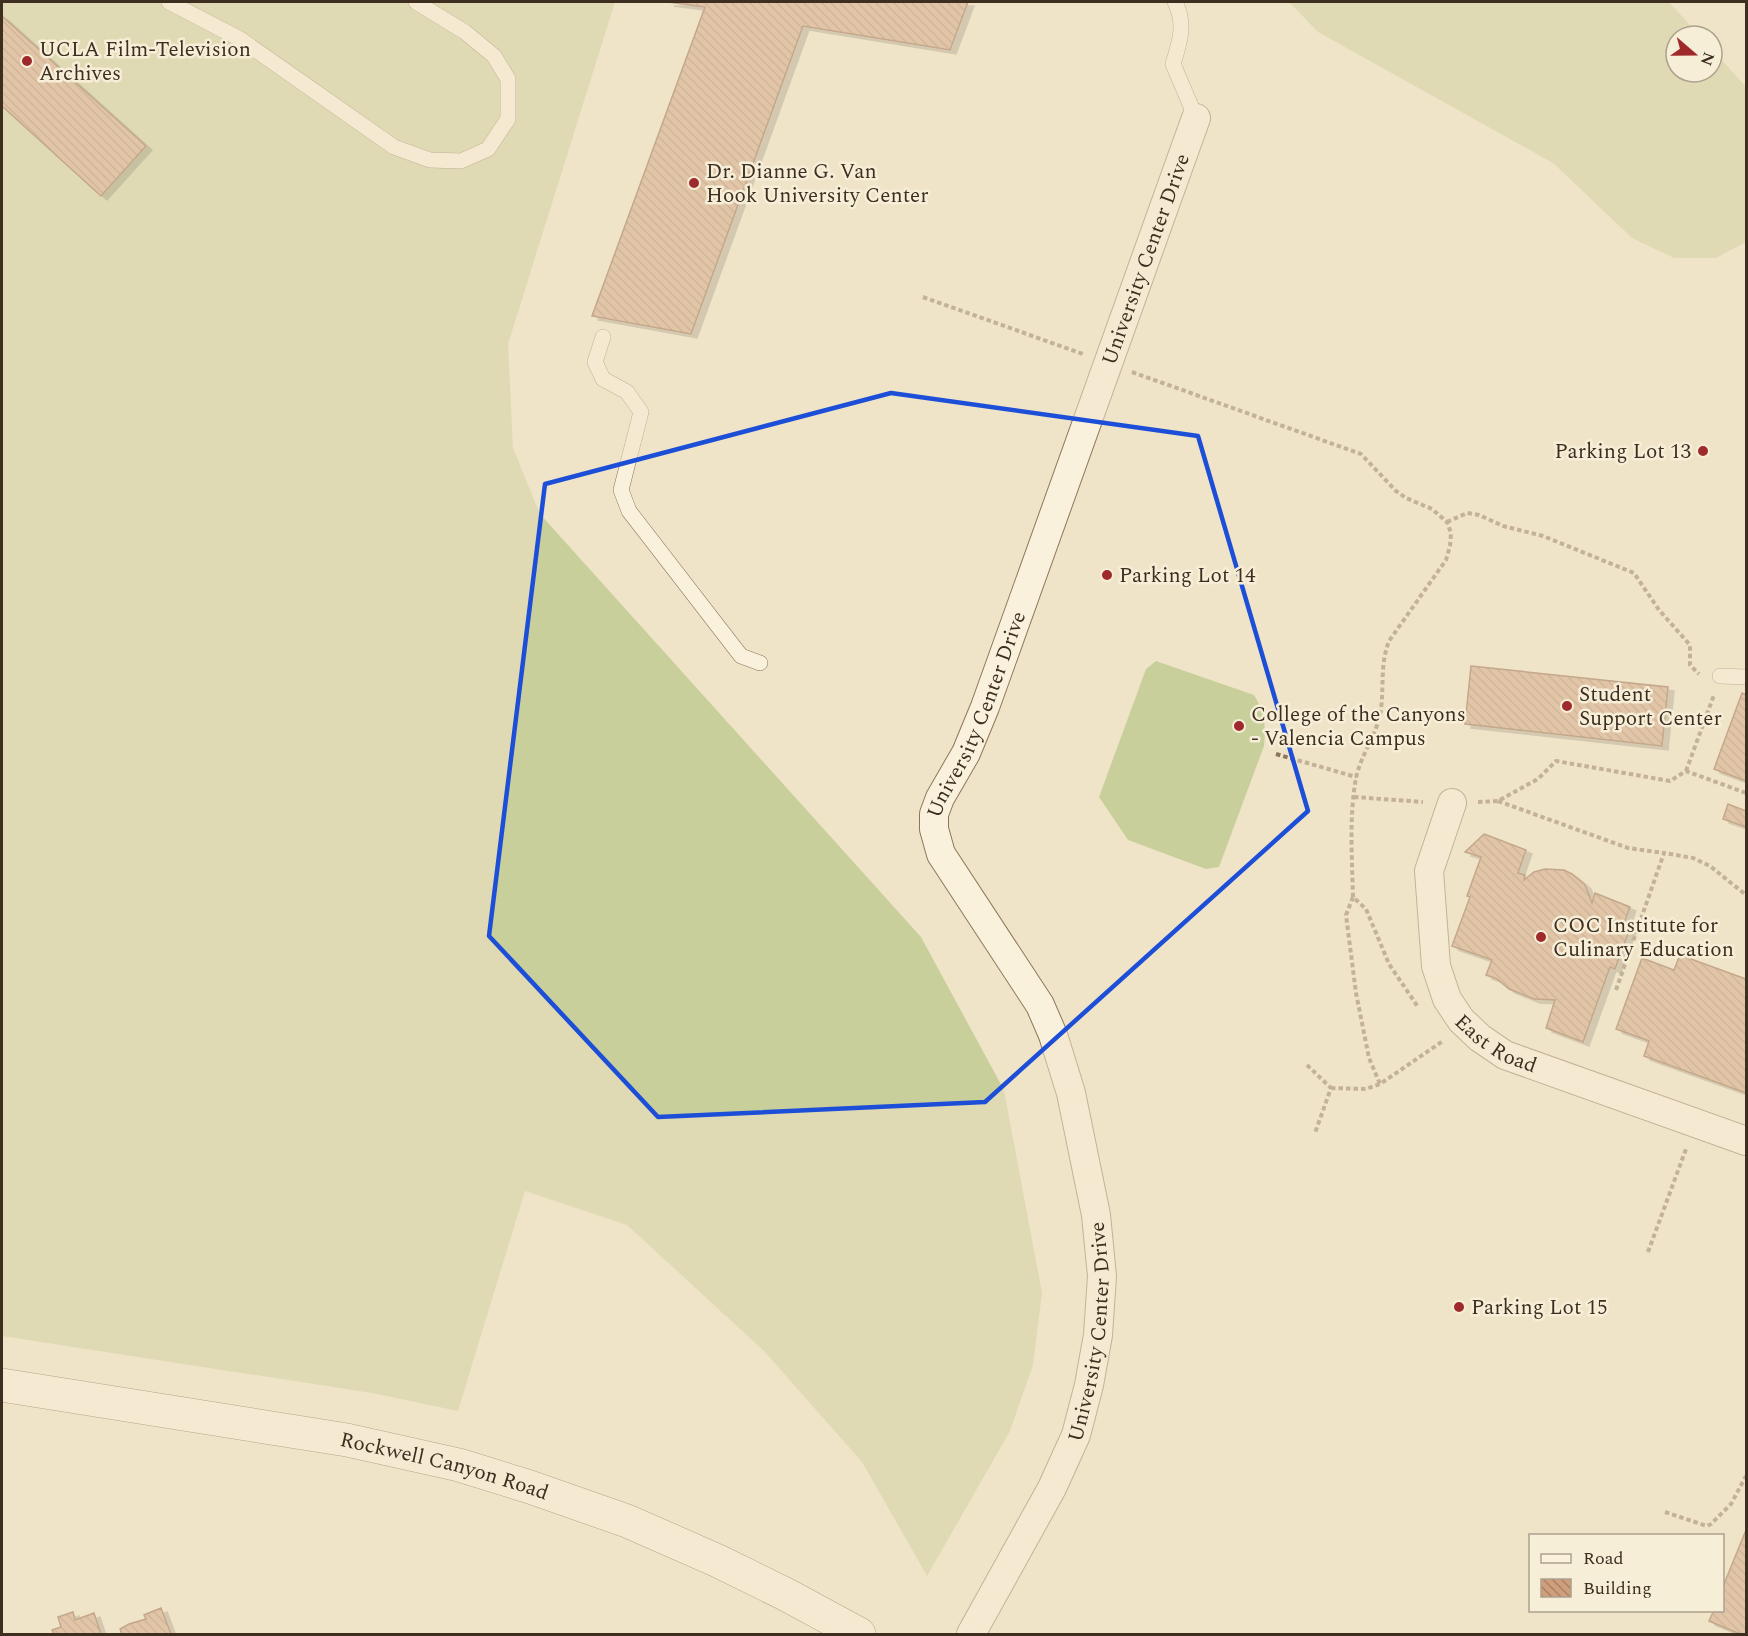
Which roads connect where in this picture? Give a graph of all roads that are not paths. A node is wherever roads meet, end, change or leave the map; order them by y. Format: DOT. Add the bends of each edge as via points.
graph roads {
  1 [pos="169,2"];
  2 [pos="416,2"];
  3 [pos="1175,2"];
  4 [pos="1196,118"];
  5 [pos="603,337"];
  6 [pos="760,663"];
  7 [pos="1720,676"];
  8 [pos="1746,677"];
  9 [pos="1452,803"];
  10 [pos="1746,1141"];
  11 [pos="2,1385"];
  12 [pos="859,1635"];
  13 [pos="971,1635"];
  1 -- 2 [label="lane" via="240,39 394,147 430,160 462,160 488,149 508,118 508,79 494,56 465,32"];
  3 -- 4 [label="lane" via="1181,14 1181,38 1173,64"];
  4 -- 13 [label="street, University Center Drive" via="985,707 934,814 941,854 1040,1005 1053,1035 1071,1093 1096,1215 1102,1276 1098,1335 1076,1435 1053,1488"];
  5 -- 6 [label="lane" via="595,362 603,380 627,392 641,412 621,490 629,511 741,656"];
  7 -- 8 [label="lane"];
  9 -- 10 [label="street, East Road" via="1430,871 1436,966 1447,999 1461,1020 1505,1055"];
  11 -- 12 [label="street, Rockwell Canyon Road" via="347,1440 459,1465 627,1521 718,1561"];
}
